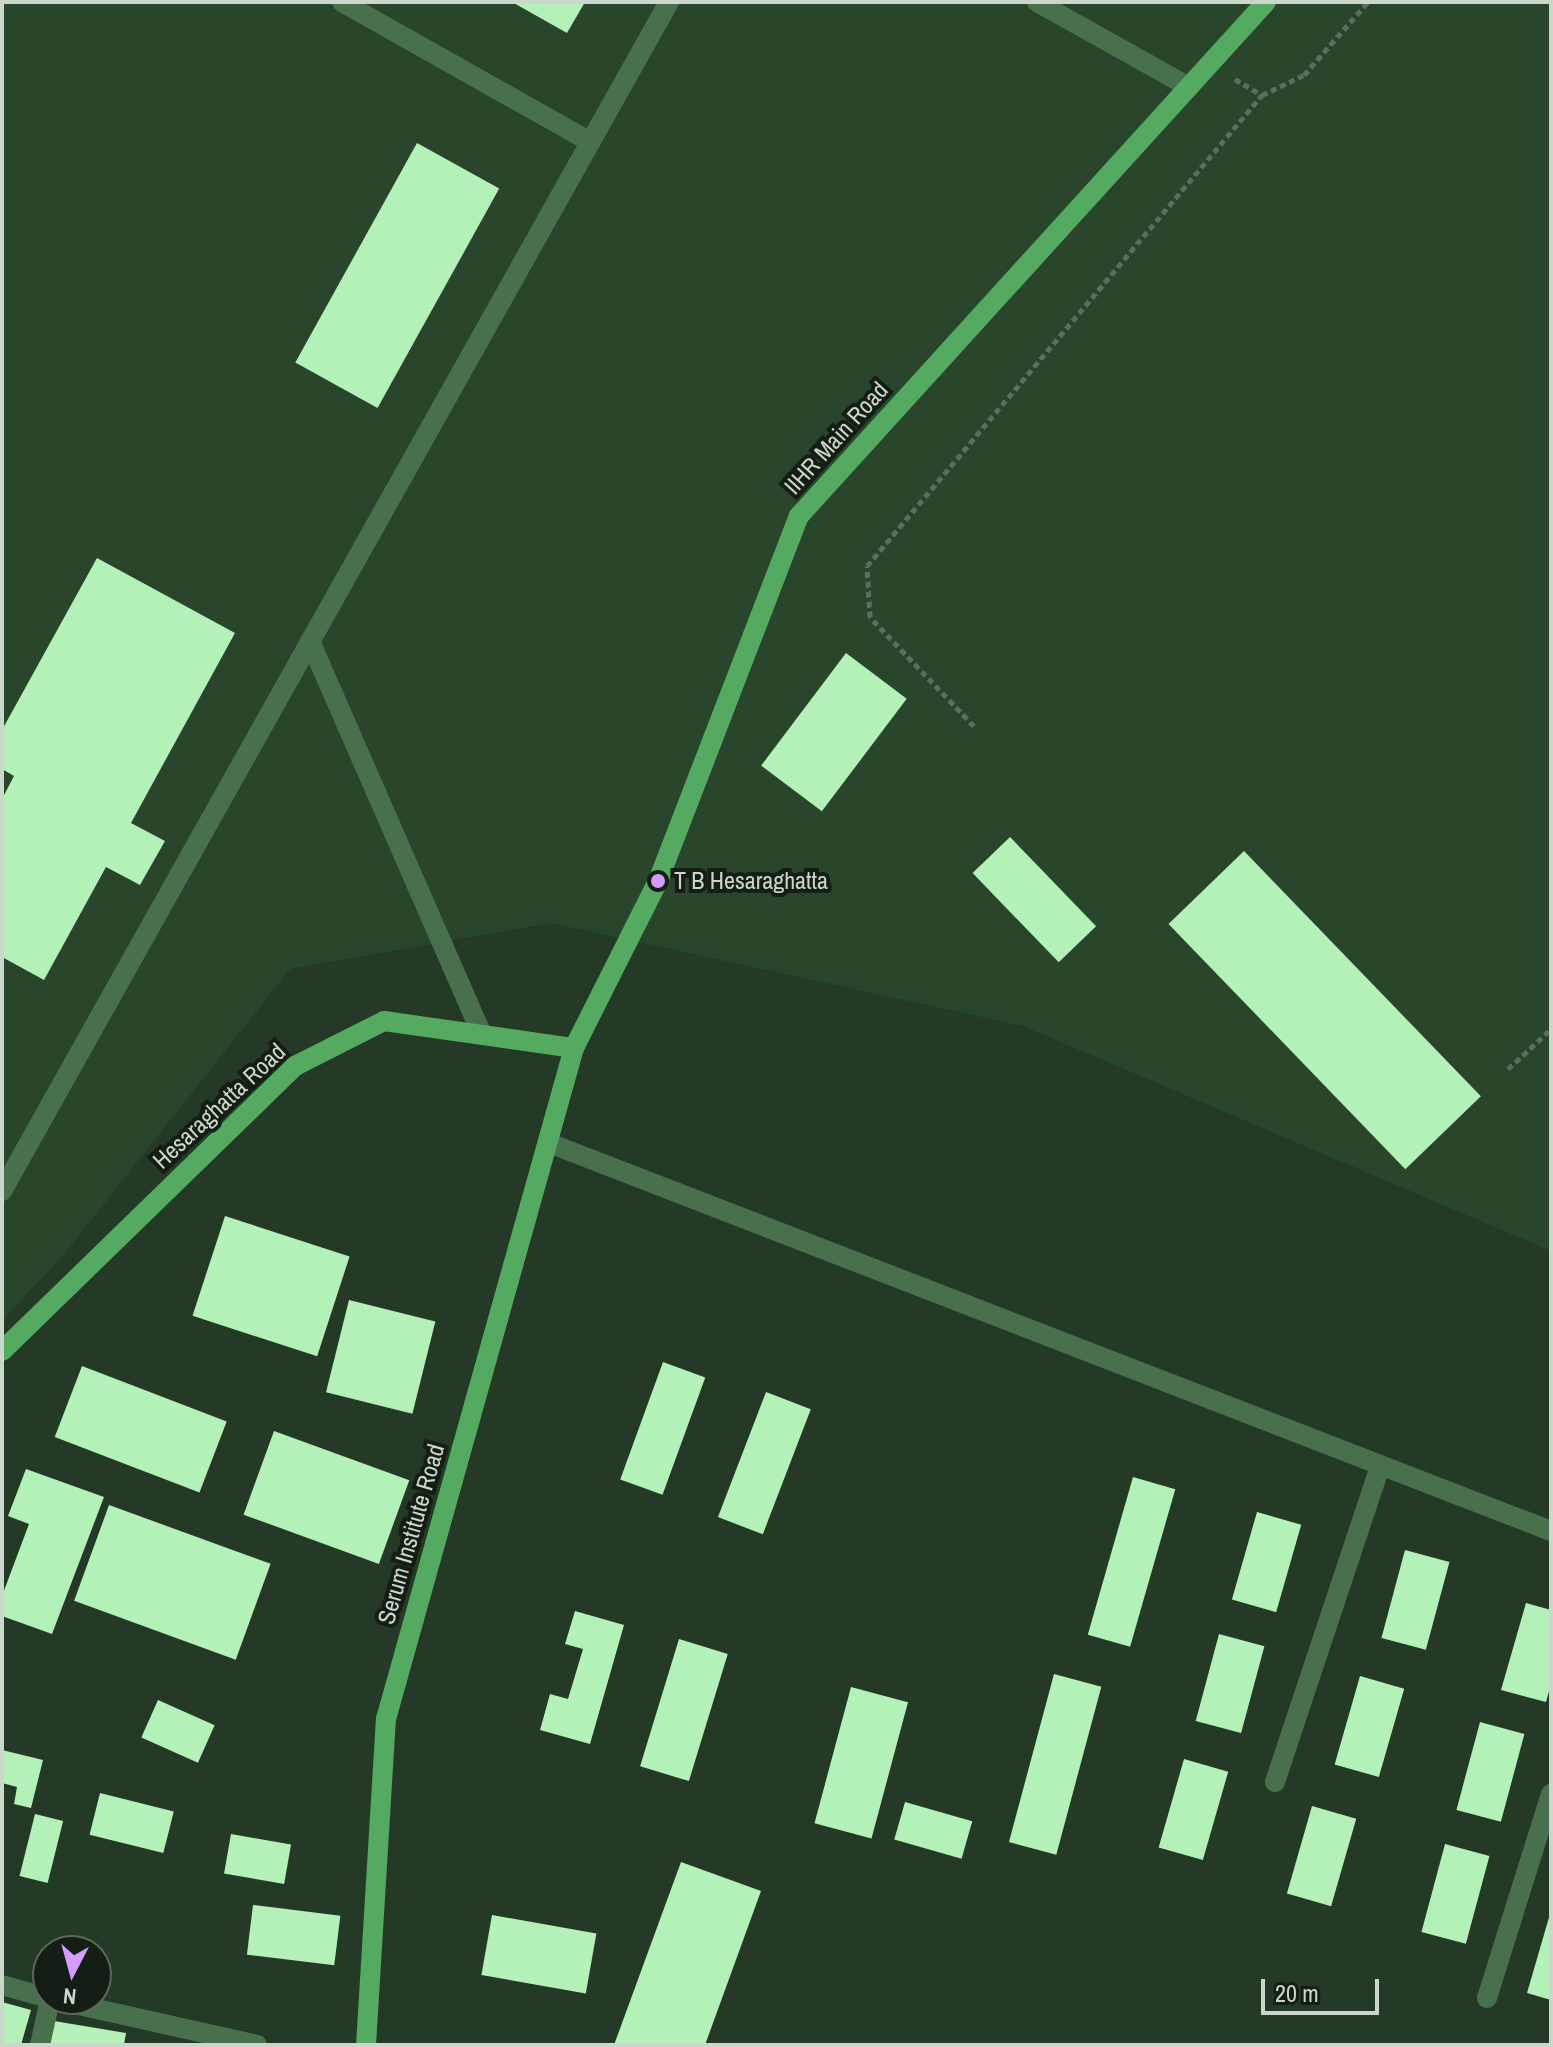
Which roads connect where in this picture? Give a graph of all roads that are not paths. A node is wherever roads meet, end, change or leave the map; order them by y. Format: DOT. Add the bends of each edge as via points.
graph roads {
  1 [pos="342,2"];
  2 [pos="669,2"];
  3 [pos="1037,2"];
  4 [pos="1266,2"];
  5 [pos="1189,87"];
  6 [pos="590,142"];
  7 [pos="310,641"];
  8 [pos="480,1031"];
  9 [pos="574,1048"];
  10 [pos="549,1143"];
  11 [pos="2,1191"];
  12 [pos="2,1351"];
  13 [pos="1380,1466"];
  14 [pos="1551,1531"];
  15 [pos="1275,1782"];
  16 [pos="1551,1794"];
  17 [pos="2,1985"];
  18 [pos="32,1994"];
  19 [pos="1487,1998"];
  20 [pos="112,2013"];
  21 [pos="47,2015"];
  22 [pos="40,2045"];
  23 [pos="257,2045"];
  24 [pos="366,2045"];
  1 -- 6 [label="street"];
  2 -- 6 [label="street"];
  3 -- 5 [label="street"];
  4 -- 5 [label="main road, IIHR Main Road"];
  5 -- 9 [label="main road, IIHR Main Road" via="799,516 658,881"];
  6 -- 7 [label="street"];
  7 -- 8 [label="street"];
  7 -- 11 [label="street"];
  8 -- 9 [label="main road, Hesaraghatta Road"];
  8 -- 12 [label="main road, Hesaraghatta Road" via="384,1021 295,1066"];
  9 -- 10 [label="main road, Serum Institute Road"];
  10 -- 13 [label="street"];
  10 -- 24 [label="main road, Serum Institute Road" via="386,1719"];
  13 -- 14 [label="street"];
  13 -- 15 [label="street"];
  16 -- 19 [label="street"];
  17 -- 18 [label="street"];
  20 -- 23 [label="street"];
  21 -- 22 [label="street"];
}
